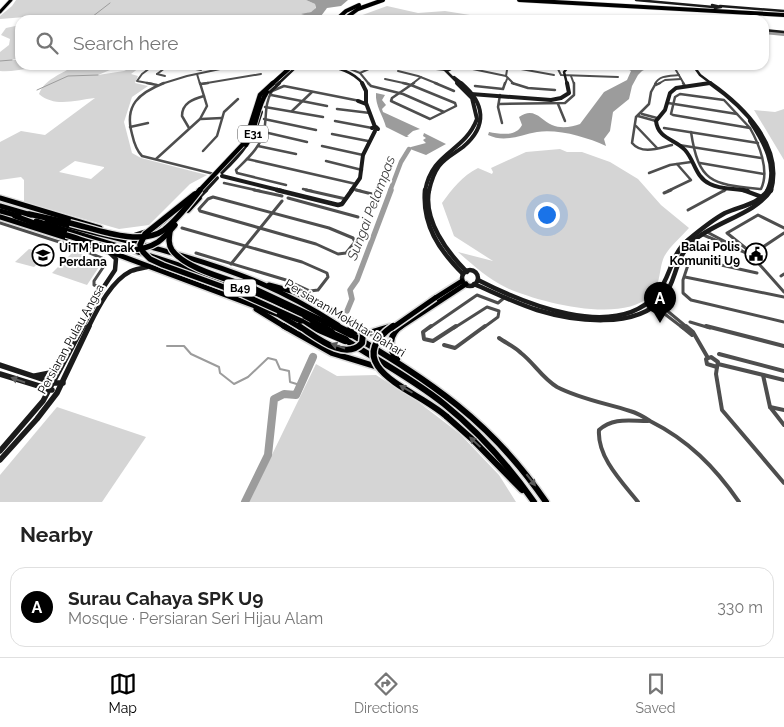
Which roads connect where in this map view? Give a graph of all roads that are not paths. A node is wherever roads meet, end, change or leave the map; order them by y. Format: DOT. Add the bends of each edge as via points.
graph roads {
  1 [pos="11,0"];
  2 [pos="383,0"];
  3 [pos="519,0"];
  4 [pos="576,0"];
  5 [pos="636,0"];
  6 [pos="648,0"];
  7 [pos="376,1"];
  8 [pos="367,3"];
  9 [pos="716,5"];
  10 [pos="357,9"];
  11 [pos="0,12"];
  12 [pos="735,12"];
  13 [pos="784,13"];
  14 [pos="342,15"];
  15 [pos="347,15"];
  16 [pos="349,15"];
  17 [pos="354,15"];
  18 [pos="769,30"];
  19 [pos="784,32"];
  20 [pos="147,70"];
  21 [pos="162,70"];
  22 [pos="216,70"];
  23 [pos="289,70"];
  24 [pos="290,70"];
  25 [pos="290,70"];
  26 [pos="343,70"];
  27 [pos="352,70"];
  28 [pos="367,70"];
  29 [pos="446,70"];
  30 [pos="453,70"];
  31 [pos="475,70"];
  32 [pos="509,70"];
  33 [pos="528,70"];
  34 [pos="559,70"];
  35 [pos="565,70"];
  36 [pos="676,70"];
  37 [pos="693,70"];
  38 [pos="695,70"];
  39 [pos="398,71"];
  40 [pos="360,73"];
  41 [pos="197,74"];
  42 [pos="261,74"];
  43 [pos="679,75"];
  44 [pos="165,76"];
  45 [pos="554,76"];
  46 [pos="565,76"];
  47 [pos="572,76"];
  48 [pos="421,77"];
  49 [pos="618,77"];
  50 [pos="507,78"];
  51 [pos="385,79"];
  52 [pos="681,80"];
  53 [pos="706,83"];
  54 [pos="201,84"];
  55 [pos="656,84"];
  56 [pos="157,85"];
  57 [pos="371,85"];
  58 [pos="412,85"];
  59 [pos="364,86"];
  60 [pos="476,86"];
  61 [pos="686,86"];
  62 [pos="555,90"];
  63 [pos="454,91"];
  64 [pos="312,92"];
  65 [pos="398,93"];
  66 [pos="471,94"];
  67 [pos="270,95"];
  68 [pos="500,95"];
  69 [pos="204,96"];
  70 [pos="238,99"];
  71 [pos="303,101"];
  72 [pos="358,101"];
  73 [pos="366,101"];
  74 [pos="668,103"];
  75 [pos="499,104"];
  76 [pos="558,104"];
  77 [pos="674,104"];
  78 [pos="327,106"];
  79 [pos="265,107"];
  80 [pos="337,109"];
  81 [pos="292,111"];
  82 [pos="444,112"];
  83 [pos="370,113"];
  84 [pos="642,113"];
  85 [pos="364,114"];
  86 [pos="738,114"];
  87 [pos="638,116"];
  88 [pos="323,117"];
  89 [pos="222,118"];
  90 [pos="200,119"];
  91 [pos="264,119"];
  92 [pos="656,120"];
  93 [pos="336,121"];
  94 [pos="565,121"];
  95 [pos="148,123"];
  96 [pos="502,123"];
  97 [pos="636,126"];
  98 [pos="130,127"];
  99 [pos="190,128"];
  100 [pos="664,128"];
  101 [pos="750,128"];
  102 [pos="374,129"];
  103 [pos="316,130"];
  104 [pos="264,132"];
  105 [pos="691,132"];
  106 [pos="332,134"];
  107 [pos="368,141"];
  108 [pos="307,142"];
  109 [pos="758,143"];
  110 [pos="679,145"];
  111 [pos="258,146"];
  112 [pos="322,146"];
  113 [pos="672,146"];
  114 [pos="694,146"];
  115 [pos="657,148"];
  116 [pos="203,151"];
  117 [pos="296,154"];
  118 [pos="363,155"];
  119 [pos="761,158"];
  120 [pos="156,159"];
  121 [pos="247,159"];
  122 [pos="326,161"];
  123 [pos="691,162"];
  124 [pos="700,162"];
  125 [pos="677,164"];
  126 [pos="362,170"];
  127 [pos="649,173"];
  128 [pos="764,174"];
  129 [pos="218,175"];
  130 [pos="224,183"];
  131 [pos="356,184"];
  132 [pos="286,185"];
  133 [pos="726,188"];
  134 [pos="201,189"];
  135 [pos="303,189"];
  136 [pos="353,189"];
  137 [pos="664,193"];
  138 [pos="372,194"];
  139 [pos="283,196"];
  140 [pos="289,196"];
  141 [pos="0,198"];
  142 [pos="760,198"];
  143 [pos="346,199"];
  144 [pos="0,206"];
  145 [pos="688,210"];
  146 [pos="0,211"];
  147 [pos="272,212"];
  148 [pos="29,214"];
  149 [pos="15,216"];
  150 [pos="0,217"];
  151 [pos="358,218"];
  152 [pos="0,223"];
  153 [pos="182,228"];
  154 [pos="259,228"];
  155 [pos="784,228"];
  156 [pos="171,229"];
  157 [pos="702,232"];
  158 [pos="117,233"];
  159 [pos="784,233"];
  160 [pos="778,237"];
  161 [pos="784,241"];
  162 [pos="245,246"];
  163 [pos="748,250"];
  164 [pos="108,251"];
  165 [pos="196,253"];
  166 [pos="750,255"];
  167 [pos="193,260"];
  168 [pos="230,264"];
  169 [pos="150,267"];
  170 [pos="465,273"];
  171 [pos="757,273"];
  172 [pos="684,277"];
  173 [pos="464,282"];
  174 [pos="476,282"];
  175 [pos="256,286"];
  176 [pos="103,288"];
  177 [pos="784,292"];
  178 [pos="501,297"];
  179 [pos="784,297"];
  180 [pos="436,298"];
  181 [pos="244,302"];
  182 [pos="654,302"];
  183 [pos="690,322"];
  184 [pos="784,322"];
  185 [pos="339,326"];
  186 [pos="351,334"];
  187 [pos="499,338"];
  188 [pos="345,340"];
  189 [pos="444,345"];
  190 [pos="784,346"];
  191 [pos="719,354"];
  192 [pos="708,358"];
  193 [pos="66,359"];
  194 [pos="0,365"];
  195 [pos="708,365"];
  196 [pos="718,366"];
  197 [pos="404,367"];
  198 [pos="784,371"];
  199 [pos="0,374"];
  200 [pos="716,374"];
  201 [pos="400,375"];
  202 [pos="763,375"];
  203 [pos="31,376"];
  204 [pos="784,380"];
  205 [pos="54,383"];
  206 [pos="63,383"];
  207 [pos="35,386"];
  208 [pos="50,390"];
  209 [pos="58,392"];
  210 [pos="43,401"];
  211 [pos="770,407"];
  212 [pos="784,410"];
  213 [pos="649,421"];
  214 [pos="784,424"];
  215 [pos="0,451"];
  216 [pos="0,460"];
  217 [pos="784,483"];
  218 [pos="533,502"];
  219 [pos="546,502"];
  220 [pos="638,502"];
  221 [pos="739,502"];
  1 -- 11 [label="main road"];
  2 -- 7 [label="highway"];
  3 -- 12 [label="highway"];
  4 -- 12 [label="highway"];
  5 -- 9 [label="street"];
  6 -- 9 [label="street"];
  7 -- 8 [label="highway"];
  7 -- 10 [label="highway"];
  7 -- 17 [label="highway"];
  8 -- 10 [label="highway"];
  8 -- 14 [label="highway"];
  9 -- 13 [label="street"];
  10 -- 15 [label="highway"];
  10 -- 16 [label="highway"];
  12 -- 13 [label="highway"];
  18 -- 19 [label="street"];
  20 -- 56 [label="street" via="137,81"];
  21 -- 44 [label="street" via="157,74"];
  22 -- 41 [label="street"];
  23 -- 134 [label="highway, E31, bridge" via="260,95 244,142"];
  24 -- 129 [label="street" via="267,93 254,135 244,150"];
  25 -- 156 [label="highway, E31, bridge" via="264,96 251,138"];
  26 -- 59 [label="street" via="351,72"];
  27 -- 40 [label="street"];
  28 -- 40 [label="street"];
  29 -- 66 [label="street"];
  30 -- 66 [label="street" via="454,78"];
  31 -- 50 [label="street"];
  32 -- 50 [label="street"];
  33 -- 45 [label="street"];
  34 -- 46 [label="street"];
  35 -- 46 [label="street"];
  36 -- 43 [label="street"];
  37 -- 53 [label="street"];
  38 -- 53 [label="street"];
  39 -- 48 [label="street"];
  40 -- 57 [label="street"];
  41 -- 54 [label="street"];
  41 -- 56 [label="street"];
  42 -- 54 [label="street"];
  43 -- 52 [label="street"];
  43 -- 55 [label="street" via="659,78"];
  46 -- 47 [label="street"];
  46 -- 68 [label="street" via="569,93 561,99 526,100"];
  47 -- 49 [label="street"];
  47 -- 76 [label="street" via="576,91 574,98"];
  48 -- 58 [label="street"];
  48 -- 63 [label="street"];
  50 -- 60 [label="street" via="504,89"];
  50 -- 62 [label="street" via="519,86"];
  51 -- 58 [label="street"];
  52 -- 55 [label="street" via="665,80"];
  52 -- 61 [label="street"];
  53 -- 61 [label="street"];
  53 -- 142 [label="street" via="749,115 765,139 774,164 775,180 773,190"];
  54 -- 69 [label="street"];
  55 -- 84 [label="street"];
  56 -- 98 [label="street" via="133,106 128,119"];
  57 -- 59 [label="street"];
  57 -- 65 [label="street"];
  58 -- 65 [label="street"];
  58 -- 82 [label="street" via="455,104"];
  59 -- 73 [label="street"];
  61 -- 74 [label="street" via="670,93"];
  64 -- 67 [label="street" via="284,86"];
  64 -- 71 [label="street"];
  64 -- 72 [label="street"];
  65 -- 82 [label="street"];
  65 -- 82 [label="street" via="392,102 428,118"];
  66 -- 68 [label="street"];
  66 -- 170 [label="street" via="477,116 471,135 435,164 424,196 436,242"];
  67 -- 71 [label="street"];
  67 -- 79 [label="street"];
  68 -- 75 [label="street"];
  69 -- 90 [label="street" via="207,106"];
  69 -- 99 [label="street" via="189,100 183,106 182,112"];
  70 -- 89 [label="street"];
  71 -- 78 [label="street"];
  71 -- 81 [label="street"];
  72 -- 73 [label="street"];
  73 -- 83 [label="street"];
  74 -- 77 [label="street"];
  74 -- 92 [label="street"];
  75 -- 76 [label="street"];
  75 -- 96 [label="street"];
  76 -- 94 [label="street"];
  77 -- 86 [label="street"];
  77 -- 86 [label="street" via="675,97 680,94 724,100"];
  77 -- 101 [label="street" via="672,115"];
  79 -- 81 [label="street"];
  79 -- 91 [label="street"];
  80 -- 85 [label="street"];
  81 -- 88 [label="street"];
  83 -- 85 [label="street"];
  83 -- 85 [label="street"];
  83 -- 102 [label="street"];
  84 -- 87 [label="street"];
  84 -- 92 [label="street"];
  86 -- 101 [label="street"];
  87 -- 92 [label="street"];
  87 -- 97 [label="street"];
  89 -- 90 [label="street"];
  89 -- 116 [label="street" via="218,136"];
  90 -- 99 [label="street"];
  91 -- 103 [label="street"];
  91 -- 104 [label="street"];
  92 -- 110 [label="street" via="659,132"];
  93 -- 102 [label="street"];
  95 -- 98 [label="street"];
  97 -- 115 [label="street"];
  97 -- 115 [label="street" via="632,145 640,149"];
  98 -- 120 [label="street" via="136,150 142,156"];
  99 -- 120 [label="street"];
  100 -- 105 [label="street"];
  101 -- 109 [label="street"];
  102 -- 107 [label="street"];
  104 -- 108 [label="street"];
  104 -- 111 [label="street"];
  105 -- 109 [label="street"];
  105 -- 114 [label="street"];
  106 -- 107 [label="street"];
  107 -- 118 [label="street"];
  109 -- 119 [label="street"];
  110 -- 114 [label="street"];
  110 -- 123 [label="street"];
  111 -- 117 [label="street"];
  111 -- 121 [label="street"];
  112 -- 118 [label="street"];
  113 -- 115 [label="street"];
  114 -- 119 [label="street"];
  114 -- 124 [label="street"];
  118 -- 126 [label="street"];
  119 -- 128 [label="street"];
  120 -- 129 [label="street"];
  121 -- 131 [label="street"];
  121 -- 132 [label="street" via="236,170 237,173"];
  122 -- 126 [label="street"];
  123 -- 125 [label="street"];
  123 -- 133 [label="street" via="705,182"];
  124 -- 128 [label="street"];
  124 -- 128 [label="street" via="708,178 760,189 764,185"];
  125 -- 127 [label="street"];
  125 -- 137 [label="street" via="691,180"];
  126 -- 131 [label="street"];
  129 -- 139 [label="street"];
  129 -- 158 [label="street" via="161,226 142,234"];
  129 -- 167 [label="street" via="179,219 168,237 171,250"];
  130 -- 139 [label="street"];
  131 -- 136 [label="street"];
  133 -- 142 [label="street"];
  133 -- 145 [label="street"];
  134 -- 148 [label="highway, bridge" via="170,225 151,235 131,238"];
  134 -- 188 [label="highway, bridge" via="148,231 141,240 142,252 149,258 250,297"];
  135 -- 143 [label="street"];
  136 -- 138 [label="street"];
  136 -- 143 [label="street"];
  139 -- 140 [label="street"];
  139 -- 140 [label="street"];
  139 -- 147 [label="street"];
  140 -- 143 [label="street" via="338,205"];
  140 -- 151 [label="street"];
  141 -- 158 [label="main road"];
  142 -- 157 [label="street"];
  142 -- 157 [label="street" via="727,213"];
  144 -- 148 [label="main road, Persiaran Mokhtar Dahari / B49"];
  146 -- 149 [label="main road, Persiaran Mokhtar Dahari / B49"];
  147 -- 154 [label="street"];
  147 -- 154 [label="street" via="216,197 210,198 199,209"];
  147 -- 154 [label="street" via="329,228 353,238 355,242 346,253 338,254 316,244"];
  148 -- 167 [label="main road, Persiaran Mokhtar Dahari / B49"];
  149 -- 156 [label="highway, bridge" via="66,235 128,250 151,246"];
  149 -- 188 [label="main road, Persiaran Mokhtar Dahari / B49" via="130,250 264,297 313,320"];
  150 -- 164 [label="main road, B49"];
  152 -- 176 [label="street" via="104,259 106,263 94,281 94,285"];
  153 -- 162 [label="street"];
  154 -- 162 [label="street"];
  155 -- 163 [label="street" via="758,215 727,233"];
  156 -- 175 [label="highway, bridge" via="170,247 179,258"];
  157 -- 166 [label="street"];
  157 -- 182 [label="street" via="681,255 663,298"];
  158 -- 167 [label="main road"];
  159 -- 160 [label="street"];
  160 -- 161 [label="street"];
  160 -- 166 [label="street"];
  162 -- 168 [label="street"];
  162 -- 168 [label="street" via="302,262 327,272 328,277 318,290 310,291 286,280"];
  164 -- 169 [label="main road, B49"];
  164 -- 176 [label="street, Persiaran Pulau Angsa" via="116,259 116,264"];
  165 -- 168 [label="street"];
  166 -- 177 [label="street"];
  167 -- 175 [label="main road, Persiaran Mokhtar Dahari / B49"];
  169 -- 181 [label="main road, B49"];
  169 -- 206 [label="street, Persiaran Pulau Angsa" via="130,270 108,290"];
  170 -- 173 [label="street"];
  170 -- 174 [label="street" via="476,274"];
  171 -- 172 [label="street" via="694,259 689,262"];
  172 -- 179 [label="street"];
  172 -- 184 [label="street" via="683,293 688,299"];
  173 -- 174 [label="street"];
  173 -- 180 [label="main road"];
  173 -- 197 [label="main road" via="400,326 394,334 391,354"];
  174 -- 178 [label="street"];
  174 -- 182 [label="street" via="534,305 584,316 626,313"];
  175 -- 181 [label="main road, one-way, bridge" via="295,292 355,322 362,328 363,342 355,348 341,349 279,315"];
  175 -- 185 [label="main road, Persiaran Mokhtar Dahari / B49" via="290,296"];
  175 -- 186 [label="highway"];
  176 -- 193 [label="street, Persiaran Pulau Angsa"];
  178 -- 182 [label="street" via="555,315 606,320 633,316"];
  178 -- 189 [label="street" via="499,304 477,295 423,332 424,339 433,341 487,307 499,311 498,317 455,348"];
  180 -- 185 [label="main road" via="379,332 355,332"];
  218 -- 180 [label="main road, one-way, bridge" via="446,416 384,377 376,367 373,358 378,340"];
  181 -- 201 [label="main road, B49" via="326,350"];
  182 -- 192 [label="street" via="693,335"];
  183 -- 190 [label="street"];
  185 -- 186 [label="main road, Persiaran Mokhtar Dahari / B49"];
  186 -- 197 [label="main road, Persiaran Mokhtar Dahari / B49"];
  187 -- 213 [label="street" via="522,353 542,376 556,386 605,405 631,411"];
  188 -- 201 [label="main road, Persiaran Mokhtar Dahari / B49"];
  191 -- 198 [label="street"];
  192 -- 195 [label="street" via="705,360"];
  192 -- 196 [label="street" via="715,359"];
  193 -- 203 [label="street" via="50,372"];
  193 -- 205 [label="street, Persiaran Pulau Angsa"];
  194 -- 203 [label="street"];
  195 -- 196 [label="street"];
  195 -- 200 [label="street"];
  196 -- 200 [label="street"];
  196 -- 202 [label="street"];
  197 -- 219 [label="main road, Persiaran Mokhtar Dahari / B49, one-way" via="473,417 516,462"];
  207 -- 199 [label="street, one-way"];
  200 -- 217 [label="street" via="722,410"];
  201 -- 218 [label="main road, Persiaran Mokhtar Dahari / B49" via="454,412 489,444"];
  202 -- 204 [label="street"];
  202 -- 211 [label="street"];
  203 -- 205 [label="street"];
  205 -- 206 [label="street"];
  205 -- 208 [label="street, Persiaran Pulau Angsa"];
  206 -- 209 [label="street, Persiaran Pulau Angsa"];
  207 -- 208 [label="street"];
  207 -- 210 [label="street" via="44,394"];
  208 -- 209 [label="street"];
  208 -- 210 [label="street, Persiaran Pulau Angsa"];
  209 -- 216 [label="street, Persiaran Pulau Angsa"];
  210 -- 215 [label="street, Persiaran Pulau Angsa"];
  211 -- 212 [label="street"];
  211 -- 214 [label="street"];
  213 -- 220 [label="street" via="606,423 599,433 599,443 607,460"];
  213 -- 221 [label="street" via="682,439 706,459"];
}
